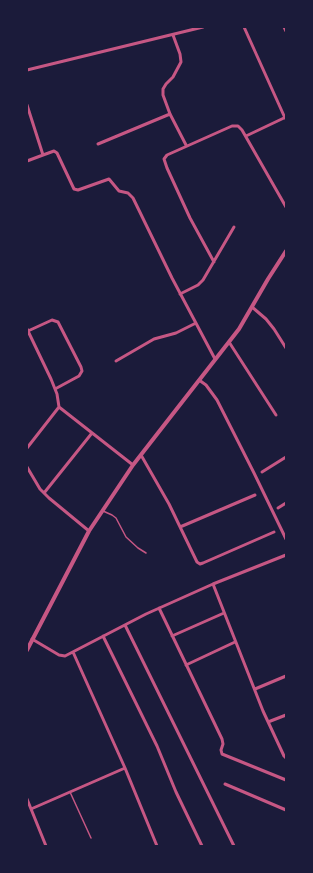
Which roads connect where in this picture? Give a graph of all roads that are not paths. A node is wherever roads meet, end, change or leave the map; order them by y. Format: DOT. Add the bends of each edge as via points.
graph roads {
  1 [pos="203,27"];
  2 [pos="244,27"];
  3 [pos="284,27"];
  4 [pos="286,31"];
  5 [pos="174,35"];
  6 [pos="27,70"];
  7 [pos="27,105"];
  8 [pos="170,114"];
  9 [pos="286,117"];
  10 [pos="246,136"];
  11 [pos="98,144"];
  12 [pos="186,145"];
  13 [pos="43,155"];
  14 [pos="27,162"];
  15 [pos="286,207"];
  16 [pos="234,227"];
  17 [pos="286,251"];
  18 [pos="214,262"];
  19 [pos="180,294"];
  20 [pos="252,307"];
  21 [pos="196,323"];
  22 [pos="27,330"];
  23 [pos="229,342"];
  24 [pos="286,348"];
  25 [pos="215,359"];
  26 [pos="116,361"];
  27 [pos="199,380"];
  28 [pos="55,389"];
  29 [pos="59,407"];
  30 [pos="276,415"];
  31 [pos="92,433"];
  32 [pos="27,448"];
  33 [pos="141,455"];
  34 [pos="286,457"];
  35 [pos="133,465"];
  36 [pos="27,467"];
  37 [pos="262,472"];
  38 [pos="44,493"];
  39 [pos="255,495"];
  40 [pos="286,503"];
  41 [pos="278,508"];
  42 [pos="103,511"];
  43 [pos="180,527"];
  44 [pos="89,531"];
  45 [pos="274,532"];
  46 [pos="286,539"];
  47 [pos="146,553"];
  48 [pos="286,555"];
  49 [pos="213,584"];
  50 [pos="159,608"];
  51 [pos="224,613"];
  52 [pos="125,625"];
  53 [pos="103,636"];
  54 [pos="172,636"];
  55 [pos="32,639"];
  56 [pos="235,642"];
  57 [pos="27,650"];
  58 [pos="73,652"];
  59 [pos="186,665"];
  60 [pos="286,676"];
  61 [pos="255,689"];
  62 [pos="286,715"];
  63 [pos="268,722"];
  64 [pos="286,758"];
  65 [pos="125,768"];
  66 [pos="286,780"];
  67 [pos="225,784"];
  68 [pos="70,792"];
  69 [pos="27,799"];
  70 [pos="31,809"];
  71 [pos="286,810"];
  72 [pos="91,838"];
  73 [pos="46,846"];
  74 [pos="158,846"];
  75 [pos="202,846"];
  76 [pos="234,846"];
  1 -- 5 [label="street"];
  2 -- 9 [label="street"];
  3 -- 4 [label="street"];
  5 -- 6 [label="street"];
  5 -- 8 [label="street" via="181,62 163,89 164,100"];
  7 -- 13 [label="street"];
  8 -- 11 [label="street"];
  8 -- 12 [label="street"];
  9 -- 10 [label="street"];
  10 -- 12 [label="street" via="236,125"];
  10 -- 15 [label="street"];
  12 -- 18 [label="street" via="169,153 165,157 165,162 190,218"];
  13 -- 14 [label="street"];
  13 -- 19 [label="street" via="54,151 57,153 76,190 109,179 119,191 130,195"];
  16 -- 18 [label="street"];
  17 -- 20 [label="street"];
  18 -- 19 [label="street" via="198,285"];
  19 -- 21 [label="street"];
  20 -- 23 [label="street"];
  20 -- 24 [label="street" via="266,319"];
  21 -- 25 [label="street"];
  21 -- 26 [label="street" via="154,339"];
  22 -- 28 [label="street"];
  22 -- 28 [label="street" via="52,320 58,322 81,367 79,376"];
  23 -- 25 [label="street"];
  23 -- 30 [label="street"];
  25 -- 27 [label="street"];
  27 -- 33 [label="street"];
  27 -- 46 [label="street" via="217,400"];
  28 -- 29 [label="street"];
  29 -- 31 [label="street"];
  29 -- 32 [label="street"];
  31 -- 35 [label="street"];
  31 -- 38 [label="street"];
  33 -- 35 [label="street"];
  33 -- 43 [label="street"];
  34 -- 37 [label="street"];
  35 -- 42 [label="street"];
  36 -- 38 [label="street"];
  38 -- 44 [label="street"];
  39 -- 43 [label="street"];
  40 -- 41 [label="street"];
  42 -- 44 [label="street"];
  42 -- 47 [label="lane" via="116,518 126,537"];
  43 -- 45 [label="street" via="195,560 200,564"];
  44 -- 55 [label="street"];
  48 -- 49 [label="street"];
  49 -- 50 [label="street"];
  49 -- 51 [label="street"];
  50 -- 52 [label="street"];
  50 -- 54 [label="street"];
  51 -- 54 [label="street"];
  51 -- 56 [label="street"];
  52 -- 53 [label="street"];
  52 -- 76 [label="street"];
  53 -- 58 [label="street"];
  53 -- 75 [label="street"];
  54 -- 59 [label="street"];
  55 -- 57 [label="street"];
  55 -- 58 [label="street" via="62,656"];
  56 -- 59 [label="street"];
  56 -- 61 [label="street"];
  58 -- 65 [label="street"];
  59 -- 66 [label="street" via="222,739 222,754"];
  60 -- 61 [label="street"];
  61 -- 63 [label="street"];
  62 -- 63 [label="street"];
  63 -- 64 [label="street"];
  65 -- 68 [label="street"];
  65 -- 74 [label="street"];
  67 -- 71 [label="street"];
  68 -- 70 [label="street"];
  68 -- 72 [label="lane"];
  69 -- 70 [label="street"];
  70 -- 73 [label="street"];
}
